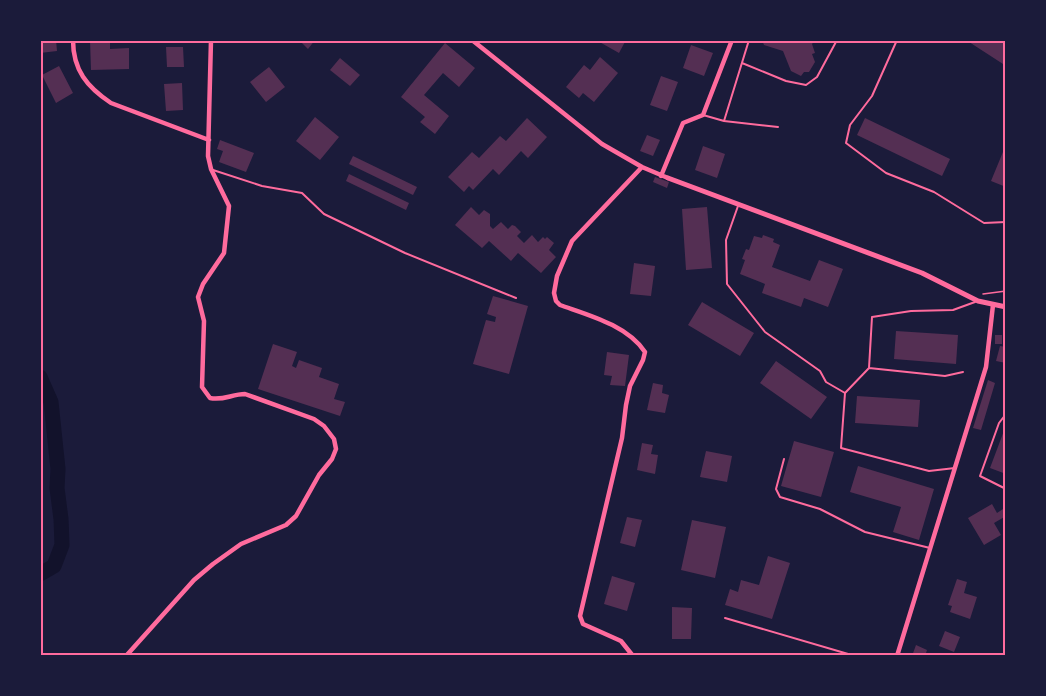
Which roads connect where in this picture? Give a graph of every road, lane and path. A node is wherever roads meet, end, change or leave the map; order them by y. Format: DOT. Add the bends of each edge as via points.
graph roads {
  1 [pos="73,40"];
  2 [pos="211,40"];
  3 [pos="472,40"];
  4 [pos="732,40"];
  5 [pos="749,40"];
  6 [pos="837,40"];
  7 [pos="897,40"];
  8 [pos="742,63"];
  9 [pos="703,115"];
  10 [pos="724,121"];
  11 [pos="778,127"];
  12 [pos="209,140"];
  13 [pos="642,167"];
  14 [pos="211,169"];
  15 [pos="661,176"];
  16 [pos="668,178"];
  17 [pos="739,204"];
  18 [pos="1005,222"];
  19 [pos="1005,291"];
  20 [pos="516,298"];
  21 [pos="975,299"];
  22 [pos="993,305"];
  23 [pos="1005,307"];
  24 [pos="869,368"];
  25 [pos="963,372"];
  26 [pos="845,393"];
  27 [pos="1005,414"];
  28 [pos="784,459"];
  29 [pos="955,468"];
  30 [pos="1005,489"];
  31 [pos="930,548"];
  32 [pos="725,618"];
  33 [pos="897,654"];
  34 [pos="126,656"];
  35 [pos="633,656"];
  36 [pos="855,656"];
  37 [pos="904,656"];
  1 -- 12 [label="street" via="80,73 100,96"];
  2 -- 12 [label="street"];
  3 -- 13 [label="street" via="602,144"];
  4 -- 9 [label="street"];
  5 -- 8 [label="lane"];
  6 -- 8 [label="lane" via="817,77 806,85"];
  7 -- 18 [label="lane" via="872,96 850,125 846,143 886,173 934,192 984,223"];
  8 -- 10 [label="lane"];
  9 -- 10 [label="lane"];
  9 -- 15 [label="street" via="683,123"];
  10 -- 11 [label="lane"];
  12 -- 14 [label="street"];
  13 -- 15 [label="street"];
  13 -- 35 [label="street" via="572,241 554,293 560,305 617,328 645,352 630,386 622,438 580,616 583,624 621,641"];
  14 -- 20 [label="lane" via="262,186 302,193 324,214 405,253"];
  14 -- 34 [label="street" via="229,206 224,253 198,297 204,321 202,387 210,398 219,400 245,394 314,419 334,439 336,448 296,516 286,525 241,544 213,564"];
  15 -- 16 [label="street"];
  16 -- 17 [label="street"];
  17 -- 21 [label="street" via="922,273"];
  17 -- 26 [label="lane" via="726,240 727,284 765,332"];
  19 -- 21 [label="path"];
  21 -- 22 [label="street"];
  21 -- 24 [label="lane" via="953,310 872,317"];
  22 -- 23 [label="street"];
  22 -- 29 [label="street" via="986,367"];
  24 -- 25 [label="lane" via="945,376"];
  24 -- 26 [label="lane"];
  26 -- 29 [label="lane" via="841,448 929,471"];
  27 -- 30 [label="lane" via="980,476"];
  28 -- 31 [label="lane" via="776,489 780,497 820,508 865,532"];
  29 -- 31 [label="street"];
  31 -- 33 [label="street"];
  32 -- 36 [label="lane"];
  33 -- 37 [label="lane"];
}
